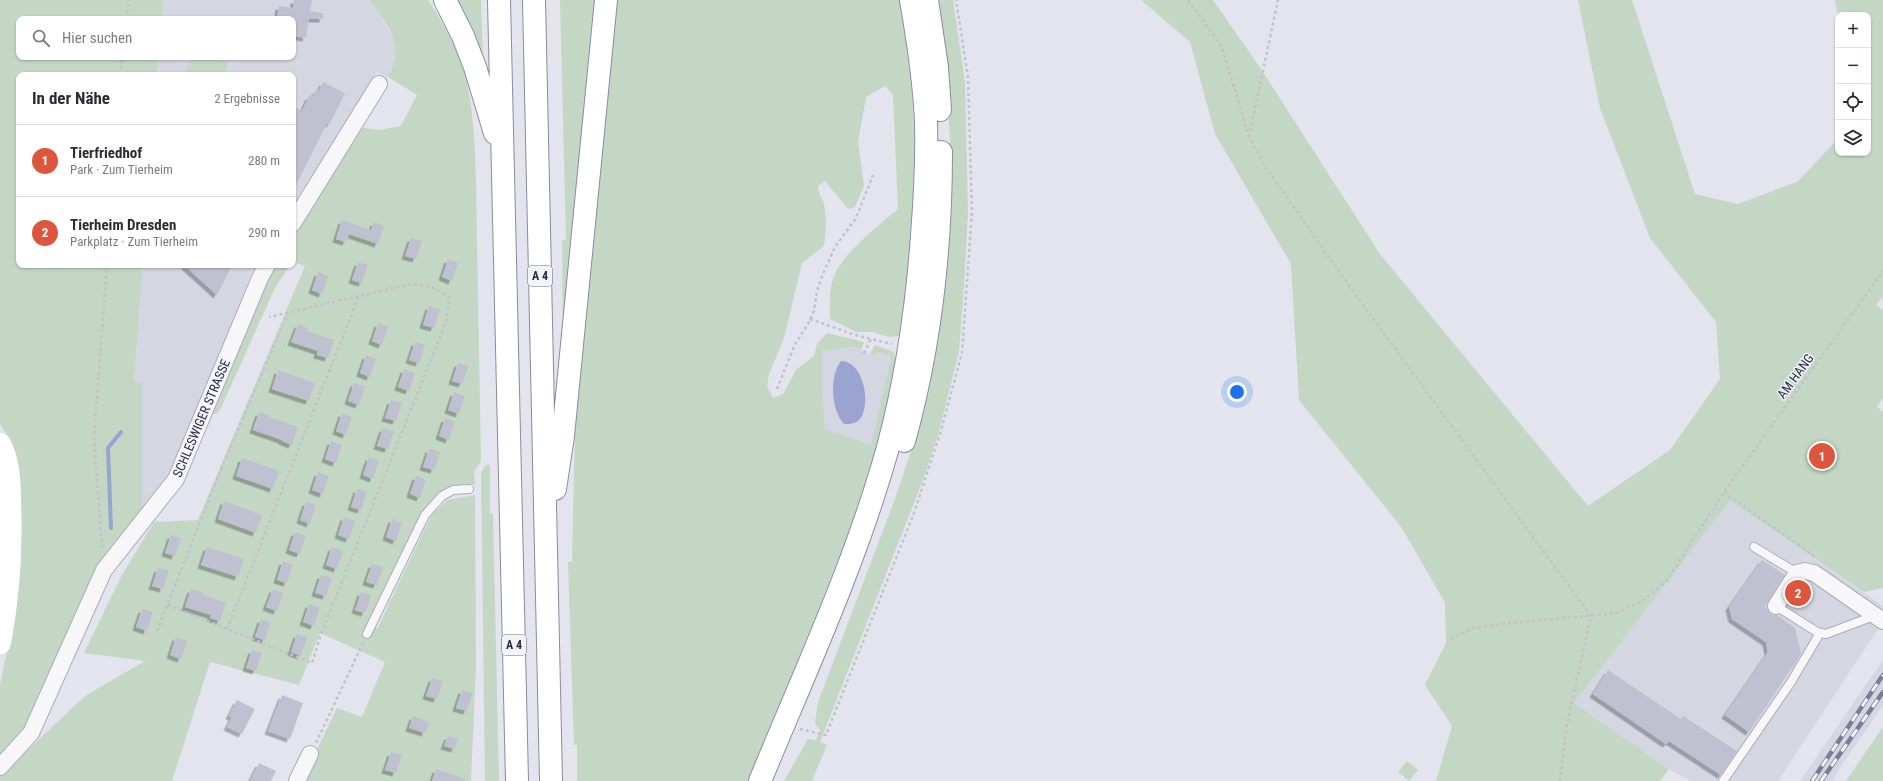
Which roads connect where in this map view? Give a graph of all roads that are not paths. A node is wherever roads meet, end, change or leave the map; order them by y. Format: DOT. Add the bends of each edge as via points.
graph roads {
  1 [pos="445,0"];
  2 [pos="499,0"];
  3 [pos="534,0"];
  4 [pos="606,0"];
  5 [pos="911,0"];
  6 [pos="927,0"];
  7 [pos="378,84"];
  8 [pos="503,159"];
  9 [pos="296,218"];
  10 [pos="265,268"];
  11 [pos="0,444"];
  12 [pos="469,489"];
  13 [pos="1754,547"];
  14 [pos="546,552"];
  15 [pos="1797,573"];
  16 [pos="1776,606"];
  17 [pos="1879,619"];
  18 [pos="1820,633"];
  19 [pos="367,634"];
  20 [pos="0,643"];
  21 [pos="310,754"];
  22 [pos="0,767"];
  23 [pos="297,781"];
  24 [pos="517,781"];
  25 [pos="551,781"];
  26 [pos="760,781"];
  27 [pos="776,781"];
  28 [pos="1723,781"];
  1 -- 8 [label="main road, A 4" via="475,67"];
  2 -- 8 [label="main road, A 4"];
  3 -- 14 [label="main road, A 4"];
  4 -- 14 [label="main road" via="563,436"];
  5 -- 26 [label="main road" via="922,66 926,167 920,256 909,349 896,415 855,550"];
  6 -- 27 [label="main road" via="937,67 941,199 931,306 915,402 902,451 871,544"];
  7 -- 9 [label="street"];
  8 -- 24 [label="main road, A 4"];
  10 -- 22 [label="street, SCHLESWIGER STRASSE" via="176,479 104,570 31,733"];
  11 -- 20 [label="main road" via="8,468 12,531 10,572"];
  12 -- 19 [label="lane" via="454,490 442,496 426,515"];
  13 -- 15 [label="lane"];
  14 -- 25 [label="main road, A 4"];
  15 -- 16 [label="street"];
  15 -- 17 [label="street" via="1814,573"];
  16 -- 18 [label="lane"];
  17 -- 18 [label="lane" via="1826,634"];
  18 -- 28 [label="lane" via="1799,669"];
  21 -- 23 [label="street"];
}
